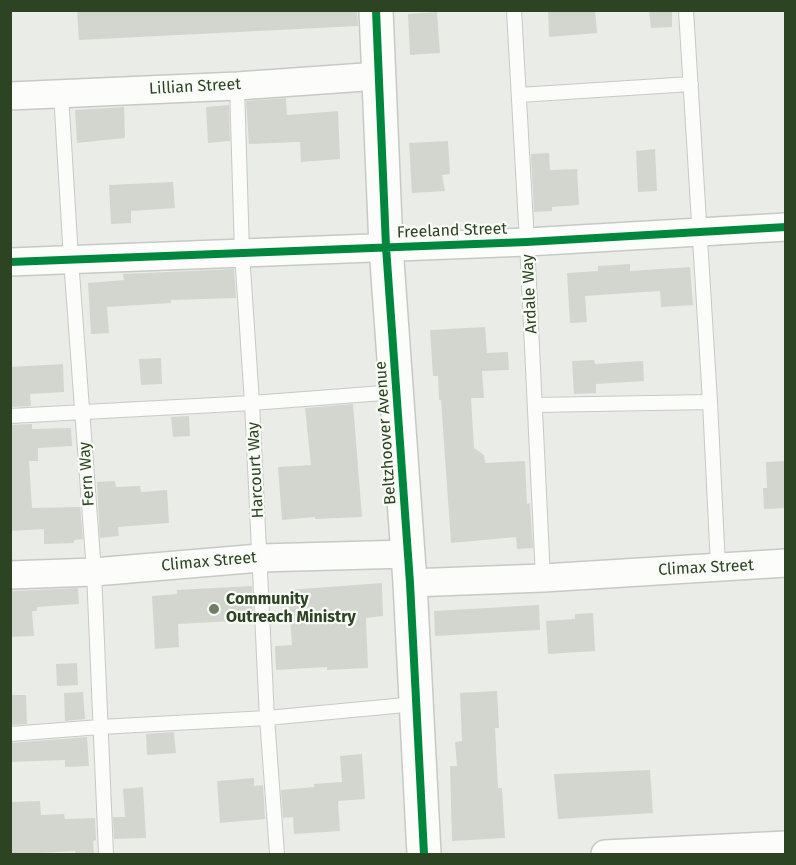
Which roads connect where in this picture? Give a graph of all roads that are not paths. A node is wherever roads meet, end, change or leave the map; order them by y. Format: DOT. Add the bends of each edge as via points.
graph roads {
  1 [pos="376,10"];
  2 [pos="514,10"];
  3 [pos="686,10"];
  4 [pos="379,76"];
  5 [pos="691,84"];
  6 [pos="237,86"];
  7 [pos="61,93"];
  8 [pos="519,95"];
  9 [pos="10,96"];
  10 [pos="786,227"];
  11 [pos="699,232"];
  12 [pos="527,242"];
  13 [pos="386,247"];
  14 [pos="242,254"];
  15 [pos="71,259"];
  16 [pos="10,262"];
  17 [pos="396,392"];
  18 [pos="710,402"];
  19 [pos="252,403"];
  20 [pos="536,405"];
  21 [pos="83,411"];
  22 [pos="10,417"];
  23 [pos="260,558"];
  24 [pos="786,563"];
  25 [pos="718,566"];
  26 [pos="409,568"];
  27 [pos="93,572"];
  28 [pos="10,575"];
  29 [pos="543,578"];
  30 [pos="416,704"];
  31 [pos="267,718"];
  32 [pos="100,727"];
  33 [pos="10,734"];
  34 [pos="786,845"];
  35 [pos="106,855"];
  36 [pos="277,855"];
  37 [pos="424,855"];
  38 [pos="605,855"];
  1 -- 4 [label="street, Beltzhoover Avenue"];
  2 -- 8 [label="lane, Ardale Way"];
  3 -- 5 [label="lane"];
  4 -- 6 [label="street, Lillian Street"];
  4 -- 13 [label="street, Beltzhoover Avenue"];
  5 -- 8 [label="lane"];
  5 -- 11 [label="lane"];
  6 -- 7 [label="street, Lillian Street"];
  6 -- 14 [label="lane, Harcourt Way"];
  7 -- 9 [label="street, Lillian Street"];
  7 -- 15 [label="lane, Fern Way"];
  8 -- 12 [label="lane, Ardale Way"];
  10 -- 11 [label="street, Freeland Street"];
  11 -- 12 [label="street, Freeland Street"];
  11 -- 18 [label="lane"];
  12 -- 13 [label="street, Freeland Street"];
  12 -- 20 [label="lane, Ardale Way"];
  13 -- 14 [label="street, Freeland Street"];
  13 -- 17 [label="street, Beltzhoover Avenue"];
  14 -- 15 [label="street, Freeland Street"];
  14 -- 19 [label="lane, Harcourt Way"];
  15 -- 16 [label="street, Freeland Street"];
  15 -- 21 [label="lane, Fern Way"];
  17 -- 19 [label="lane"];
  17 -- 26 [label="street, Beltzhoover Avenue"];
  18 -- 20 [label="lane"];
  18 -- 25 [label="lane"];
  19 -- 21 [label="lane"];
  19 -- 23 [label="lane, Harcourt Way"];
  20 -- 29 [label="lane, Ardale Way"];
  21 -- 22 [label="lane"];
  21 -- 27 [label="lane, Fern Way"];
  23 -- 26 [label="street, Climax Street"];
  23 -- 27 [label="street, Climax Street"];
  23 -- 31 [label="lane, Harcourt Way"];
  24 -- 25 [label="street, Climax Street"];
  25 -- 29 [label="street, Climax Street"];
  26 -- 29 [label="street, Climax Street"];
  26 -- 30 [label="street, Beltzhoover Avenue"];
  27 -- 28 [label="street, Climax Street"];
  27 -- 32 [label="lane, Fern Way"];
  30 -- 31 [label="lane"];
  30 -- 37 [label="street, Beltzhoover Avenue"];
  31 -- 32 [label="lane"];
  31 -- 36 [label="lane, Harcourt Way"];
  32 -- 33 [label="lane"];
  32 -- 35 [label="lane, Fern Way"];
  34 -- 38 [label="street"];
}
